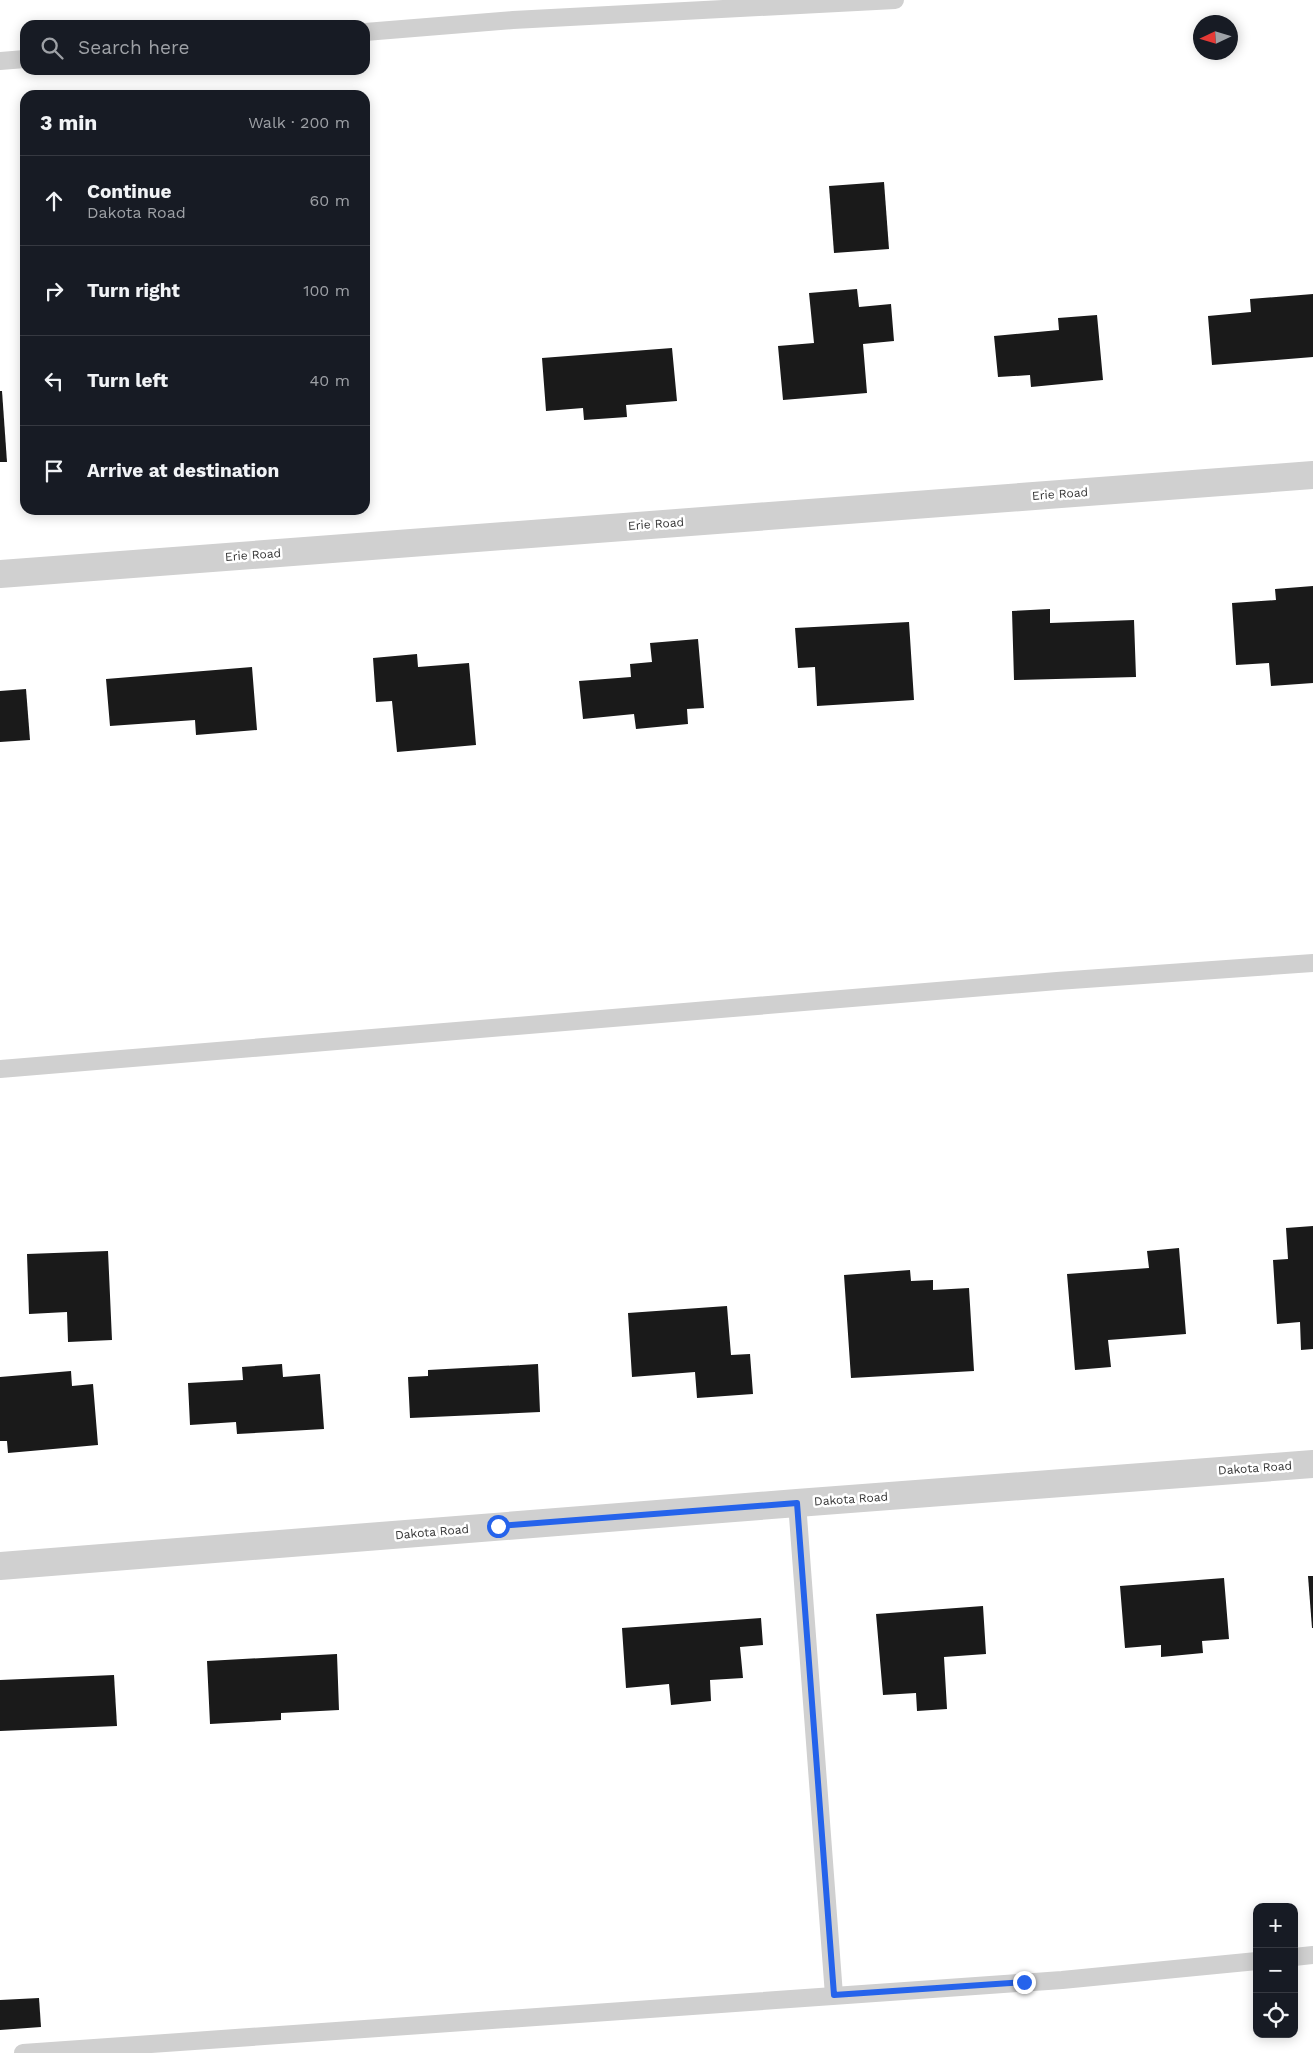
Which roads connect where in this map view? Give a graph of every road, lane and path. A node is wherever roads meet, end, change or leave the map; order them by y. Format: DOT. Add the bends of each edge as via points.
graph roads {
  1 [pos="896,0"];
  2 [pos="370,32"];
  3 [pos="20,59"];
  4 [pos="0,61"];
  5 [pos="1313,475"];
  6 [pos="0,574"];
  7 [pos="1313,963"];
  8 [pos="0,1069"];
  9 [pos="1313,1464"];
  10 [pos="797,1503"];
  11 [pos="0,1566"];
  12 [pos="1313,1955"];
  13 [pos="1298,1957"];
  14 [pos="1253,1960"];
  15 [pos="834,1995"];
  16 [pos="23,2053"];
  1 -- 2 [label="lane" via="513,20"];
  3 -- 4 [label="lane"];
  5 -- 6 [label="street, Erie Road"];
  7 -- 8 [label="lane" via="1057,980"];
  9 -- 10 [label="street, Dakota Road"];
  10 -- 11 [label="street, Dakota Road"];
  10 -- 15 [label="lane"];
  12 -- 13 [label="lane"];
  14 -- 15 [label="lane" via="1062,1980"];
  15 -- 16 [label="lane"];
}
